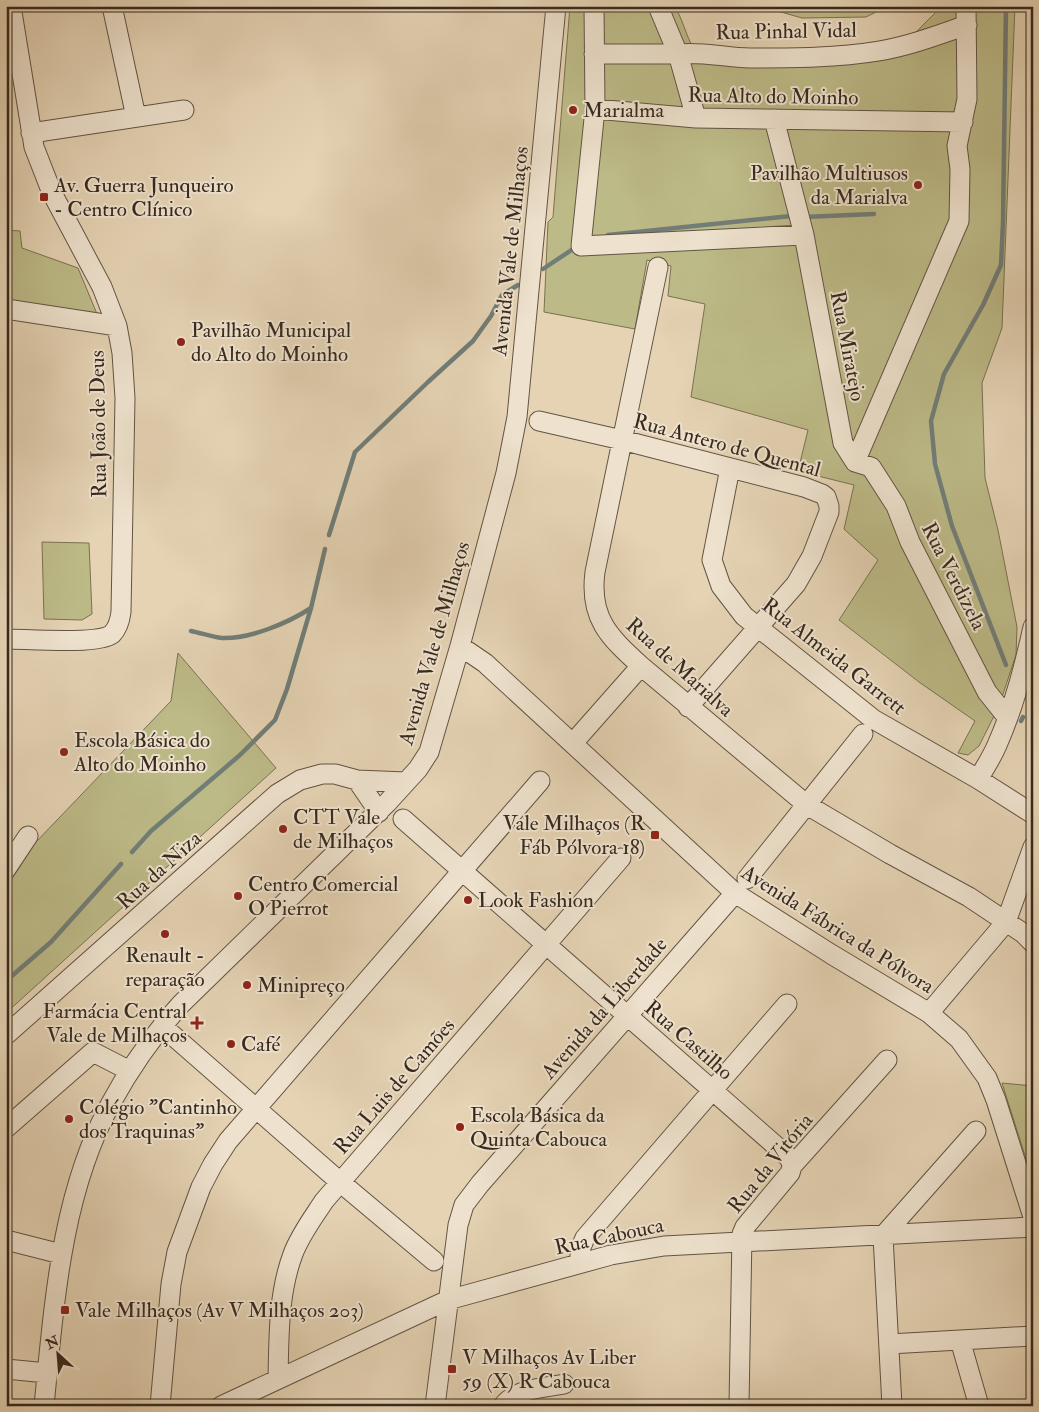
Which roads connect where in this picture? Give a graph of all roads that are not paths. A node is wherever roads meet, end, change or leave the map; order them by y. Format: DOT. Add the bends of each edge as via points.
graph roads {
  1 [pos="11,6"];
  2 [pos="112,6"];
  3 [pos="556,6"];
  4 [pos="594,6"];
  5 [pos="658,6"];
  6 [pos="966,16"];
  7 [pos="683,53"];
  8 [pos="594,54"];
  9 [pos="595,109"];
  10 [pos="184,110"];
  11 [pos="136,117"];
  12 [pos="696,118"];
  13 [pos="774,119"];
  14 [pos="963,122"];
  15 [pos="31,133"];
  16 [pos="802,230"];
  17 [pos="658,267"];
  18 [pos="6,310"];
  19 [pos="117,326"];
  20 [pos="539,421"];
  21 [pos="622,440"];
  22 [pos="855,462"];
  23 [pos="730,468"];
  24 [pos="1033,627"];
  25 [pos="758,628"];
  26 [pos="6,639"];
  27 [pos="460,646"];
  28 [pos="641,666"];
  29 [pos="1027,678"];
  30 [pos="688,707"];
  31 [pos="1007,717"];
  32 [pos="863,734"];
  33 [pos="573,744"];
  34 [pos="357,780"];
  35 [pos="978,780"];
  36 [pos="540,781"];
  37 [pos="406,782"];
  38 [pos="808,805"];
  39 [pos="379,812"];
  40 [pos="1033,814"];
  41 [pos="403,819"];
  42 [pos="28,836"];
  43 [pos="1033,847"];
  44 [pos="621,858"];
  45 [pos="6,869"];
  46 [pos="462,872"];
  47 [pos="741,886"];
  48 [pos="1006,922"];
  49 [pos="1033,943"];
  50 [pos="546,944"];
  51 [pos="788,1004"];
  52 [pos="929,1013"];
  53 [pos="627,1016"];
  54 [pos="162,1026"];
  55 [pos="6,1035"];
  56 [pos="887,1060"];
  57 [pos="130,1071"];
  58 [pos="712,1090"];
  59 [pos="256,1108"];
  60 [pos="6,1128"];
  61 [pos="976,1131"];
  62 [pos="792,1166"];
  63 [pos="340,1182"];
  64 [pos="1033,1217"];
  65 [pos="1033,1227"];
  66 [pos="883,1236"];
  67 [pos="6,1240"];
  68 [pos="742,1242"];
  69 [pos="61,1254"];
  70 [pos="434,1261"];
  71 [pos="579,1264"];
  72 [pos="448,1300"];
  73 [pos="1033,1336"];
  74 [pos="960,1340"];
  75 [pos="889,1344"];
  76 [pos="6,1368"];
  77 [pos="47,1373"];
  78 [pos="278,1379"];
  79 [pos="564,1384"];
  80 [pos="44,1406"];
  81 [pos="160,1406"];
  82 [pos="221,1406"];
  83 [pos="435,1406"];
  84 [pos="503,1406"];
  85 [pos="739,1406"];
  86 [pos="892,1406"];
  87 [pos="979,1406"];
  1 -- 15 [label="street, Rua João de Deus"];
  2 -- 11 [label="street"];
  3 -- 27 [label="street, Avenida Vale de Milhaços" via="517,417 506,473"];
  4 -- 8 [label="street"];
  5 -- 7 [label="street"];
  6 -- 7 [label="street, Rua Pinhal Vidal" via="914,42 880,51 818,57 747,58"];
  6 -- 14 [label="street" via="967,99"];
  7 -- 8 [label="street, Rua Pinhal Vidal"];
  7 -- 12 [label="street"];
  8 -- 9 [label="street"];
  9 -- 12 [label="street, Rua Alto do Moinho"];
  9 -- 16 [label="street" via="581,241"];
  10 -- 11 [label="street"];
  11 -- 15 [label="street"];
  12 -- 13 [label="street, Rua Alto do Moinho"];
  13 -- 14 [label="street, Rua Alto do Moinho"];
  13 -- 16 [label="street, Rua Miratejo"];
  14 -- 22 [label="street" via="956,146 960,169 959,221"];
  15 -- 19 [label="street, Rua João de Deus" via="52,193 102,287"];
  16 -- 22 [label="street, Rua Miratejo" via="843,443"];
  17 -- 21 [label="street, Rua de Marialva"];
  18 -- 19 [label="street"];
  19 -- 26 [label="street, Rua João de Deus" via="125,398 120,620 112,634 96,640"];
  20 -- 21 [label="street, Rua Antero de Quental"];
  21 -- 23 [label="street, Rua Antero de Quental"];
  21 -- 28 [label="street, Rua de Marialva" via="595,572 594,596 603,626 616,644"];
  22 -- 31 [label="street, Rua Verdizela" via="871,467 896,506 910,542 987,692"];
  23 -- 25 [label="street, Rua Almeida Garrett" via="712,560 721,586 744,616"];
  23 -- 25 [label="street, Rua Antero de Quental" via="816,491 826,497 830,506 805,570"];
  24 -- 29 [label="street"];
  25 -- 30 [label="street, Rua Antero de Quental"];
  25 -- 35 [label="street, Rua Almeida Garrett" via="873,719"];
  27 -- 33 [label="street, Avenida Fábrica da Pólvora" via="485,663"];
  27 -- 37 [label="street, Avenida Vale de Milhaços" via="429,752"];
  28 -- 30 [label="street, Rua de Marialva"];
  28 -- 33 [label="street"];
  29 -- 31 [label="street"];
  30 -- 38 [label="street, Rua de Marialva"];
  31 -- 35 [label="street" via="997,745"];
  32 -- 38 [label="street, Avenida da Liberdade"];
  33 -- 47 [label="street, Avenida Fábrica da Pólvora"];
  34 -- 37 [label="street, Rua da Niza"];
  34 -- 39 [label="street"];
  34 -- 55 [label="street, Rua da Niza" via="322,774 289,786"];
  35 -- 40 [label="street, Rua Almeida Garrett"];
  36 -- 46 [label="street"];
  37 -- 39 [label="street, Avenida Vale de Milhaços"];
  38 -- 47 [label="street, Avenida da Liberdade"];
  38 -- 48 [label="street, Rua de Marialva" via="969,897"];
  39 -- 54 [label="street, Avenida Vale de Milhaços" via="226,959"];
  41 -- 46 [label="street, Rua Castilho"];
  42 -- 45 [label="street"];
  43 -- 48 [label="street"];
  44 -- 50 [label="street, Rua Luis de Camões"];
  46 -- 50 [label="street, Rua Castilho"];
  46 -- 59 [label="street"];
  47 -- 52 [label="street, Avenida Fábrica da Pólvora" via="831,954"];
  47 -- 53 [label="street, Avenida da Liberdade"];
  48 -- 49 [label="street, Rua de Marialva"];
  48 -- 52 [label="street"];
  50 -- 53 [label="street, Rua Castilho"];
  50 -- 63 [label="street, Rua Luis de Camões"];
  51 -- 58 [label="street"];
  52 -- 64 [label="street, Avenida Fábrica da Pólvora" via="959,1040 987,1078"];
  53 -- 58 [label="street, Rua Castilho"];
  53 -- 72 [label="street, Avenida da Liberdade" via="464,1205 458,1225"];
  54 -- 57 [label="street, Avenida Vale de Milhaços"];
  54 -- 59 [label="street"];
  56 -- 62 [label="street, Rua da Vitória"];
  57 -- 60 [label="street" via="93,1052"];
  57 -- 69 [label="street, Avenida Vale de Milhaços" via="93,1140"];
  58 -- 62 [label="street, Rua Castilho" via="784,1153"];
  58 -- 71 [label="street" via="585,1238"];
  59 -- 63 [label="street"];
  59 -- 81 [label="street" via="213,1164 177,1252"];
  61 -- 66 [label="street"];
  62 -- 68 [label="street, Rua da Vitória" via="790,1173 745,1227"];
  63 -- 70 [label="street"];
  63 -- 78 [label="street, Rua Luis de Camões" via="307,1226 293,1254 280,1316"];
  65 -- 66 [label="street, Rua Cabouca"];
  66 -- 68 [label="street, Rua Cabouca"];
  66 -- 75 [label="street"];
  67 -- 69 [label="street"];
  68 -- 71 [label="street, Rua Cabouca" via="664,1246 611,1254"];
  68 -- 85 [label="street, Rua da Vitória"];
  69 -- 77 [label="street, Avenida Vale de Milhaços"];
  71 -- 72 [label="street, Rua Cabouca"];
  72 -- 78 [label="street, Rua Cabouca"];
  72 -- 83 [label="street, Avenida da Liberdade"];
  73 -- 74 [label="street"];
  74 -- 75 [label="street"];
  74 -- 87 [label="street"];
  75 -- 86 [label="street"];
  76 -- 77 [label="street"];
  77 -- 80 [label="street, Avenida Vale de Milhaços"];
  78 -- 82 [label="street, Rua Cabouca"];
  79 -- 84 [label="street" via="520,1393"];
}
